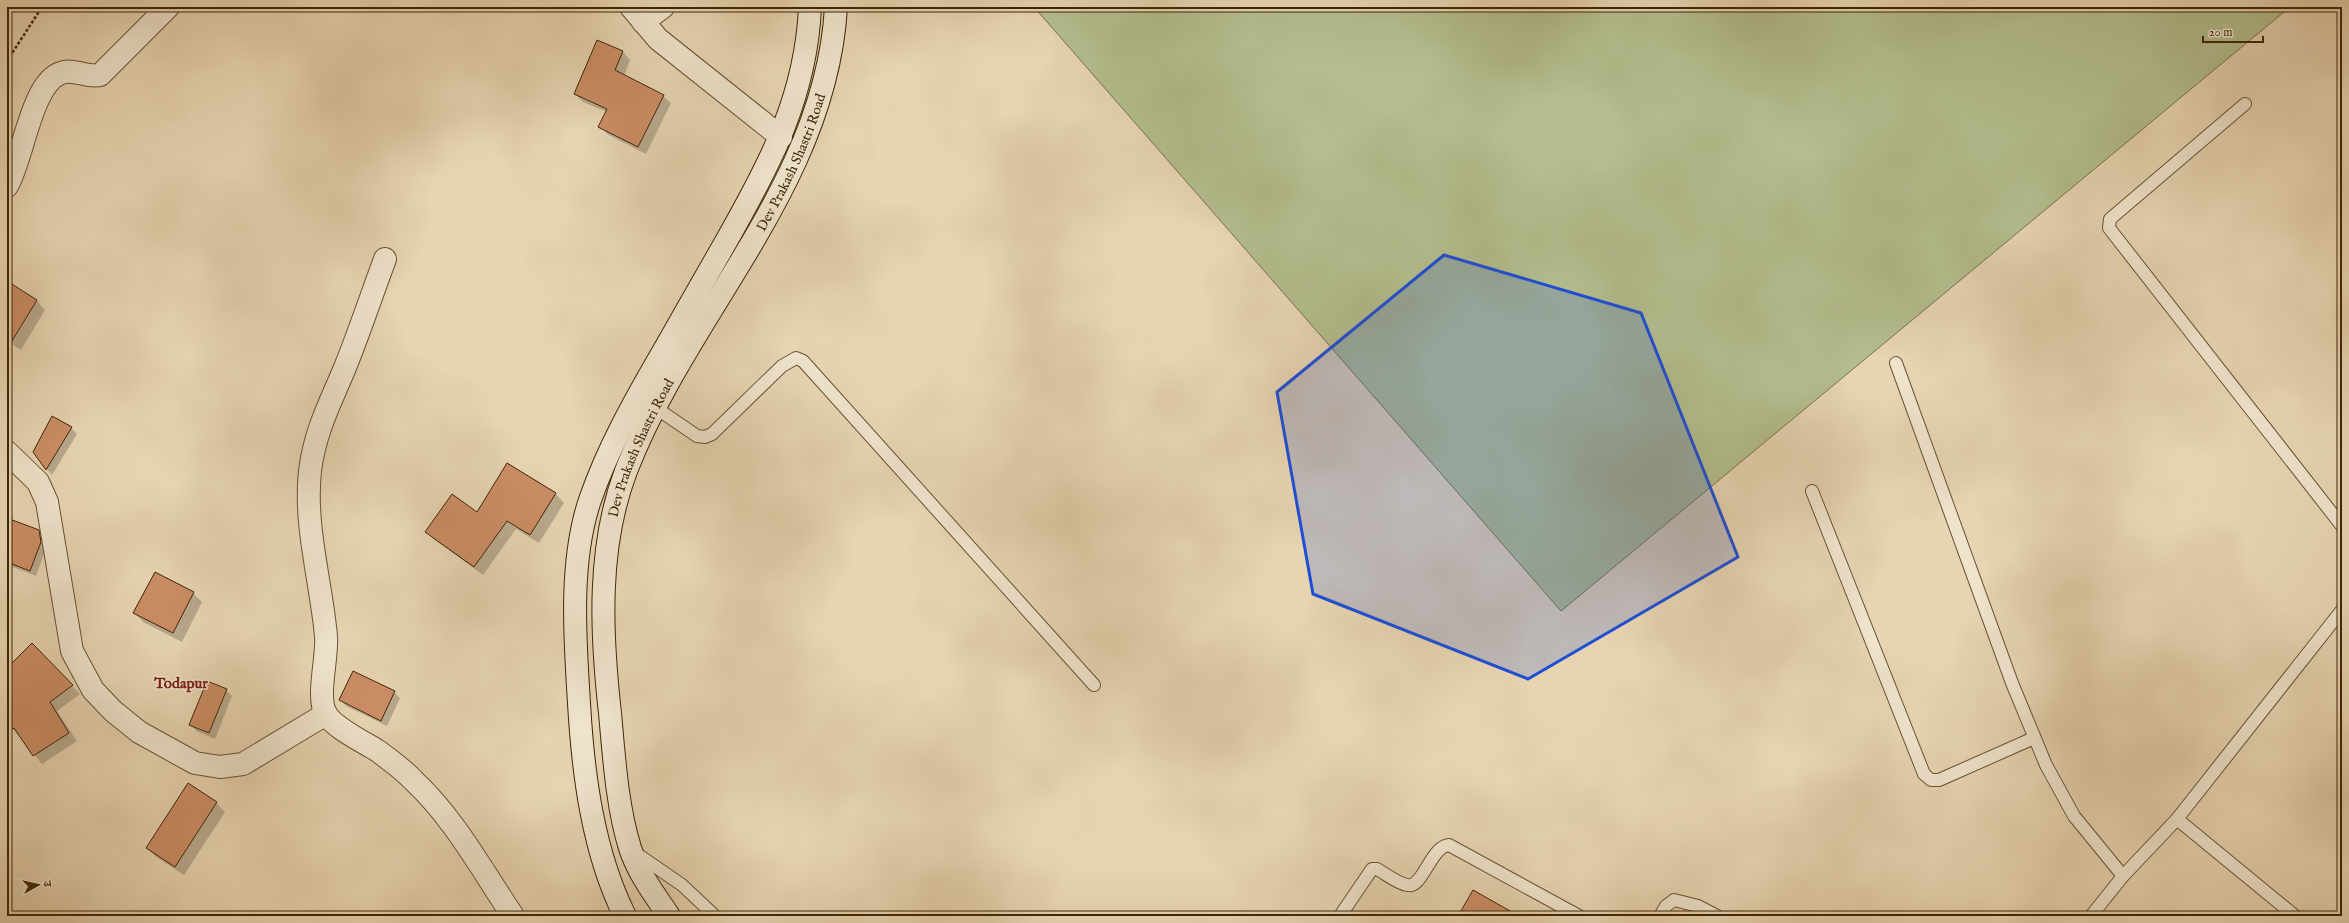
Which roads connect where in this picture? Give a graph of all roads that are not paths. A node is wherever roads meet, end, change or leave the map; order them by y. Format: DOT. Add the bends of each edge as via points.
graph roads {
  1 [pos="168,7"];
  2 [pos="663,7"];
  3 [pos="810,7"];
  4 [pos="836,7"];
  5 [pos="637,14"];
  6 [pos="2245,104"];
  7 [pos="781,137"];
  8 [pos="7,186"];
  9 [pos="385,259"];
  10 [pos="1896,363"];
  11 [pos="656,408"];
  12 [pos="7,452"];
  13 [pos="1812,491"];
  14 [pos="2342,526"];
  15 [pos="2342,610"];
  16 [pos="1094,685"];
  17 [pos="326,714"];
  18 [pos="2034,738"];
  19 [pos="2177,819"];
  20 [pos="630,849"];
  21 [pos="2123,876"];
  22 [pos="513,916"];
  23 [pos="625,916"];
  24 [pos="669,916"];
  25 [pos="715,916"];
  26 [pos="1340,916"];
  27 [pos="1578,916"];
  28 [pos="1660,916"];
  29 [pos="1717,916"];
  30 [pos="2091,916"];
  31 [pos="2295,916"];
  1 -- 8 [label="street" via="100,75 63,72 49,80 27,128 17,164"];
  2 -- 5 [label="street"];
  3 -- 7 [label="street, Dev Prakash Shastri Road" via="800,83"];
  4 -- 11 [label="street, Dev Prakash Shastri Road" via="830,62 809,132 762,228"];
  5 -- 7 [label="street" via="658,39"];
  6 -- 14 [label="lane" via="2110,219 2109,228"];
  7 -- 23 [label="street, Dev Prakash Shastri Road" via="742,213 641,388 611,448 590,501 584,526 575,610 580,724 594,826 614,893"];
  9 -- 17 [label="street" via="346,365 316,436 310,473 310,517 326,636 322,697"];
  10 -- 18 [label="lane"];
  11 -- 16 [label="lane" via="697,436 705,437 712,434 782,366 796,358 803,361"];
  11 -- 20 [label="street, Dev Prakash Shastri Road" via="626,472 614,512 606,559 604,591 608,696 616,769"];
  12 -- 17 [label="street" via="38,482 47,502 72,651 93,690 113,711 139,732 195,763 220,768 243,764"];
  13 -- 18 [label="lane" via="1924,774 1931,780 1939,780"];
  15 -- 19 [label="lane"];
  17 -- 22 [label="street" via="412,779 436,804"];
  18 -- 21 [label="lane" via="2058,790 2074,816"];
  19 -- 21 [label="lane"];
  19 -- 31 [label="lane"];
  20 -- 24 [label="street, Dev Prakash Shastri Road" via="642,876"];
  20 -- 25 [label="lane" via="682,885"];
  21 -- 30 [label="lane"];
  26 -- 27 [label="lane" via="1372,869 1377,869 1407,886 1413,885 1438,849 1449,845"];
  28 -- 29 [label="lane" via="1666,906 1674,900 1698,906"];
}
